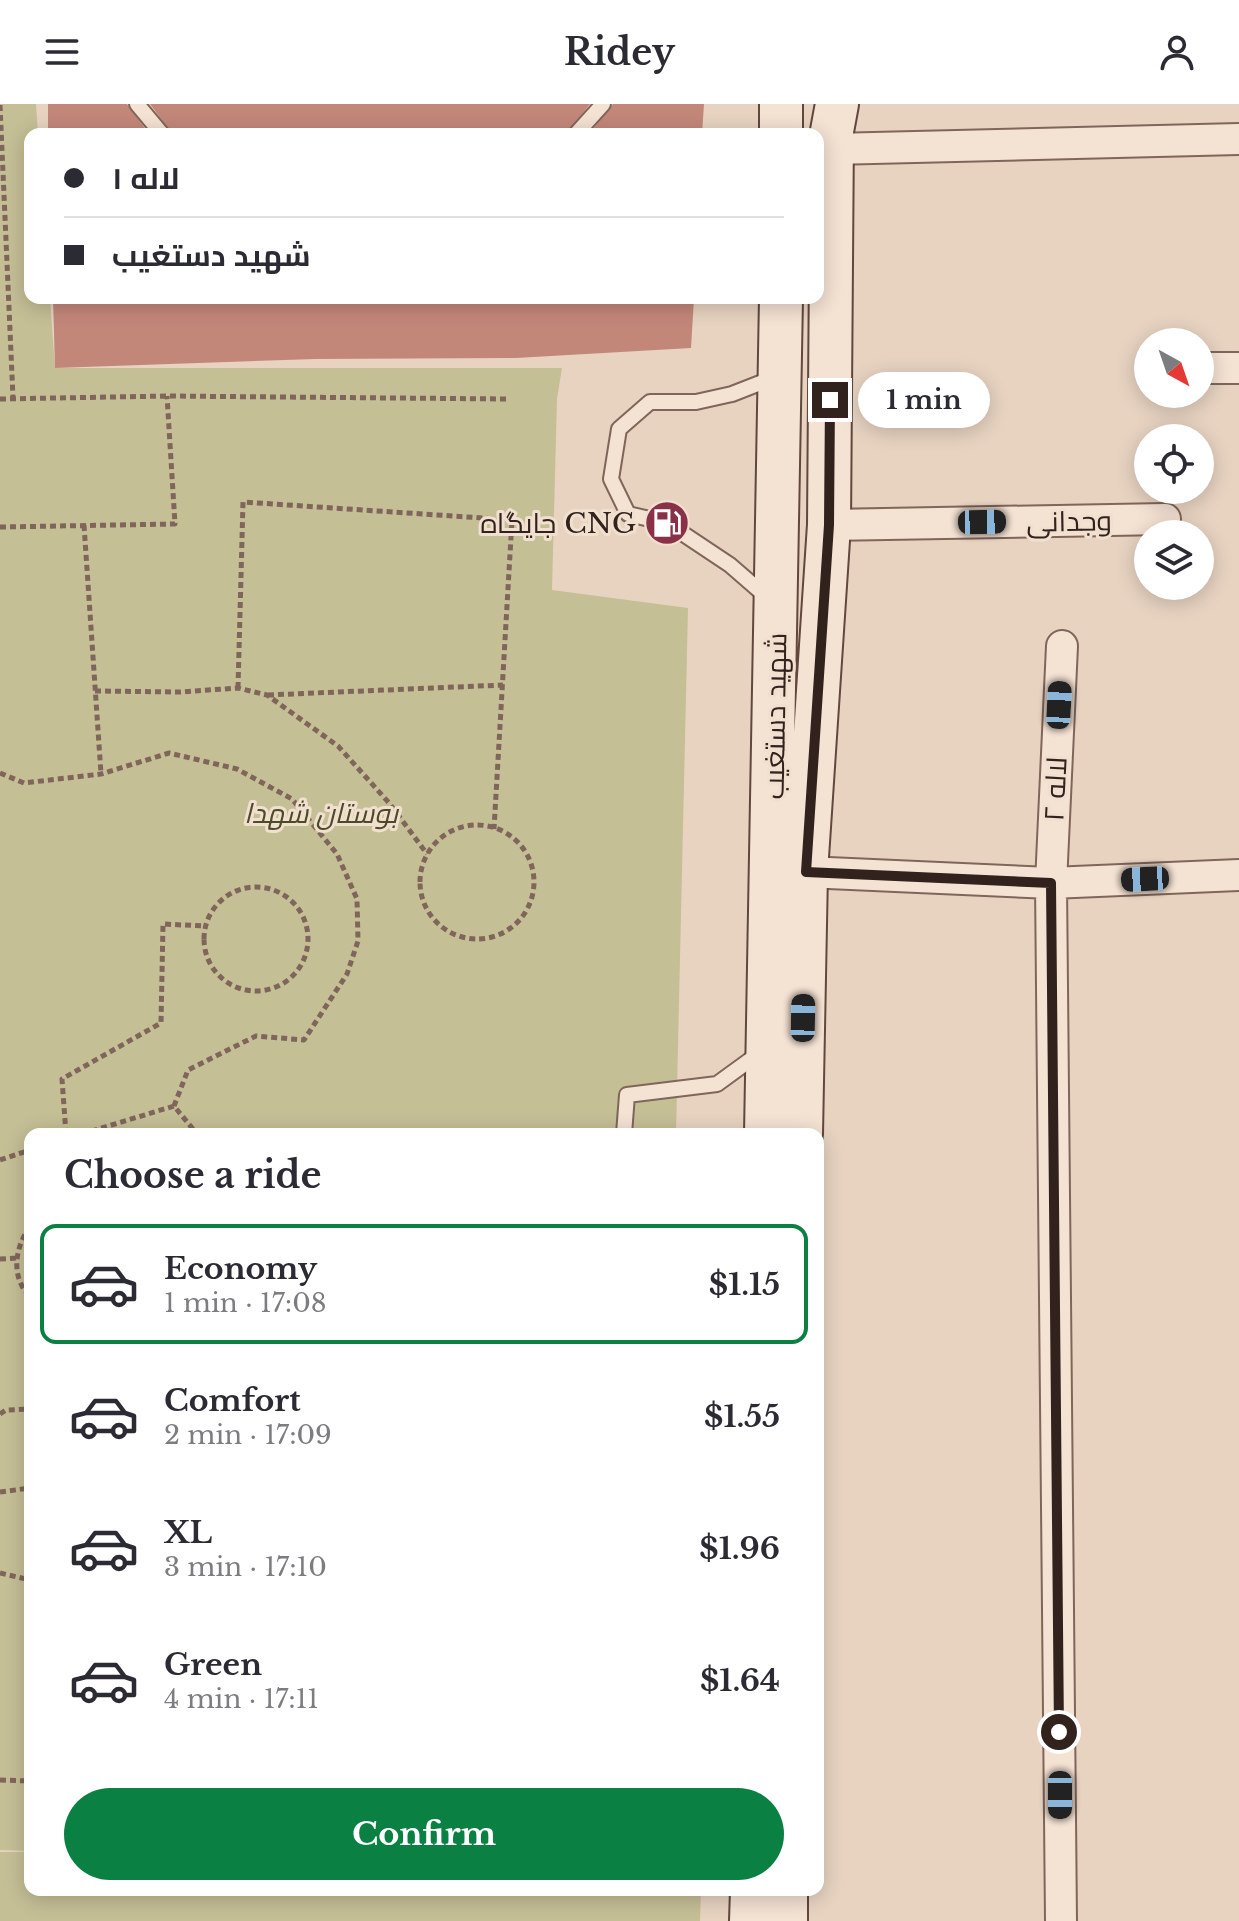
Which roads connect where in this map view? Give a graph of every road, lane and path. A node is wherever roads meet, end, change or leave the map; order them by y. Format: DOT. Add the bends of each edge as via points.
graph roads {
  1 [pos="137,104"];
  2 [pos="603,104"];
  3 [pos="781,104"];
  4 [pos="837,104"];
  5 [pos="0,105"];
  6 [pos="157,128"];
  7 [pos="581,128"];
  8 [pos="781,128"];
  9 [pos="1239,139"];
  10 [pos="832,149"];
  11 [pos="4,269"];
  12 [pos="781,304"];
  13 [pos="1214,368"];
  14 [pos="1239,368"];
  15 [pos="781,375"];
  16 [pos="167,396"];
  17 [pos="13,398"];
  18 [pos="0,399"];
  19 [pos="507,399"];
  20 [pos="1165,519"];
  21 [pos="84,525"];
  22 [pos="829,525"];
  23 [pos="0,527"];
  24 [pos="777,606"];
  25 [pos="1062,646"];
  26 [pos="503,685"];
  27 [pos="238,688"];
  28 [pos="95,691"];
  29 [pos="267,695"];
  30 [pos="0,773"];
  31 [pos="101,774"];
  32 [pos="494,829"];
  33 [pos="427,854"];
  34 [pos="806,872"];
  35 [pos="1239,875"];
  36 [pos="1051,883"];
  37 [pos="204,926"];
  38 [pos="768,1047"];
  39 [pos="174,1106"];
  40 [pos="66,1128"];
  41 [pos="102,1128"];
  42 [pos="192,1128"];
  43 [pos="624,1128"];
  44 [pos="766,1128"];
  45 [pos="801,1128"];
  46 [pos="24,1152"];
  47 [pos="0,1160"];
  48 [pos="24,1236"];
  49 [pos="17,1258"];
  50 [pos="0,1259"];
  51 [pos="24,1290"];
  52 [pos="24,1409"];
  53 [pos="0,1414"];
  54 [pos="24,1489"];
  55 [pos="0,1492"];
  56 [pos="0,1573"];
  57 [pos="24,1579"];
  58 [pos="0,1780"];
  59 [pos="24,1781"];
  60 [pos="752,1896"];
  61 [pos="786,1896"];
  62 [pos="751,1921"];
  63 [pos="786,1921"];
  64 [pos="1061,1921"];
  1 -- 6 [label="lane"];
  2 -- 7 [label="lane"];
  3 -- 8 [label="main road"];
  4 -- 10 [label="main road, شهید دستغیب"];
  5 -- 11 [label="path"];
  9 -- 10 [label="street"];
  10 -- 22 [label="main road, شهید دستغیب"];
  11 -- 17 [label="path"];
  12 -- 15 [label="main road, شهید دستغیب"];
  13 -- 14 [label="street"];
  15 -- 24 [label="main road, شهید دستغیب"];
  15 -- 24 [label="lane" via="696,402 650,402 619,429 611,479 628,514 667,523 730,565"];
  16 -- 17 [label="path"];
  16 -- 19 [label="path"];
  16 -- 21 [label="path" via="175,524"];
  17 -- 18 [label="path"];
  20 -- 22 [label="street, وجدانی"];
  21 -- 23 [label="path"];
  21 -- 28 [label="path"];
  22 -- 34 [label="main road, شهید دستغیب"];
  24 -- 38 [label="main road, شهید دستغیب"];
  25 -- 36 [label="street, لاله ۲"];
  26 -- 27 [label="path" via="512,520 243,502"];
  26 -- 29 [label="path"];
  26 -- 32 [label="path"];
  27 -- 28 [label="path"];
  27 -- 29 [label="path"];
  28 -- 31 [label="path"];
  29 -- 33 [label="path" via="338,746"];
  30 -- 31 [label="path" via="24,783"];
  31 -- 39 [label="path" via="169,753 237,769 292,799 337,854 357,899 358,941 347,974 304,1040 256,1036 188,1070"];
  32 -- 33 [label="path" via="477,824 448,832"];
  32 -- 33 [label="path" via="506,832 528,853 535,882 528,911 506,933 477,940 448,933 427,912 419,883"];
  34 -- 36 [label="street"];
  34 -- 45 [label="main road, شهید دستغیب"];
  35 -- 36 [label="street"];
  36 -- 64 [label="street, لاله ۲"];
  37 -- 37 [label="path" via="217,904 238,890 263,887 286,896 303,915 309,940 302,964 285,983 261,992 236,988 215,974 204,951"];
  37 -- 40 [label="path" via="163,924 161,1023 62,1079"];
  38 -- 43 [label="lane" via="717,1084 627,1095"];
  38 -- 44 [label="main road, شهید دستغیب"];
  39 -- 41 [label="path"];
  39 -- 42 [label="path"];
  46 -- 47 [label="path"];
  48 -- 49 [label="path"];
  49 -- 50 [label="path"];
  49 -- 51 [label="path"];
  52 -- 53 [label="path"];
  54 -- 55 [label="path"];
  56 -- 57 [label="path"];
  58 -- 59 [label="path"];
  60 -- 62 [label="main road"];
  61 -- 63 [label="main road"];
}
